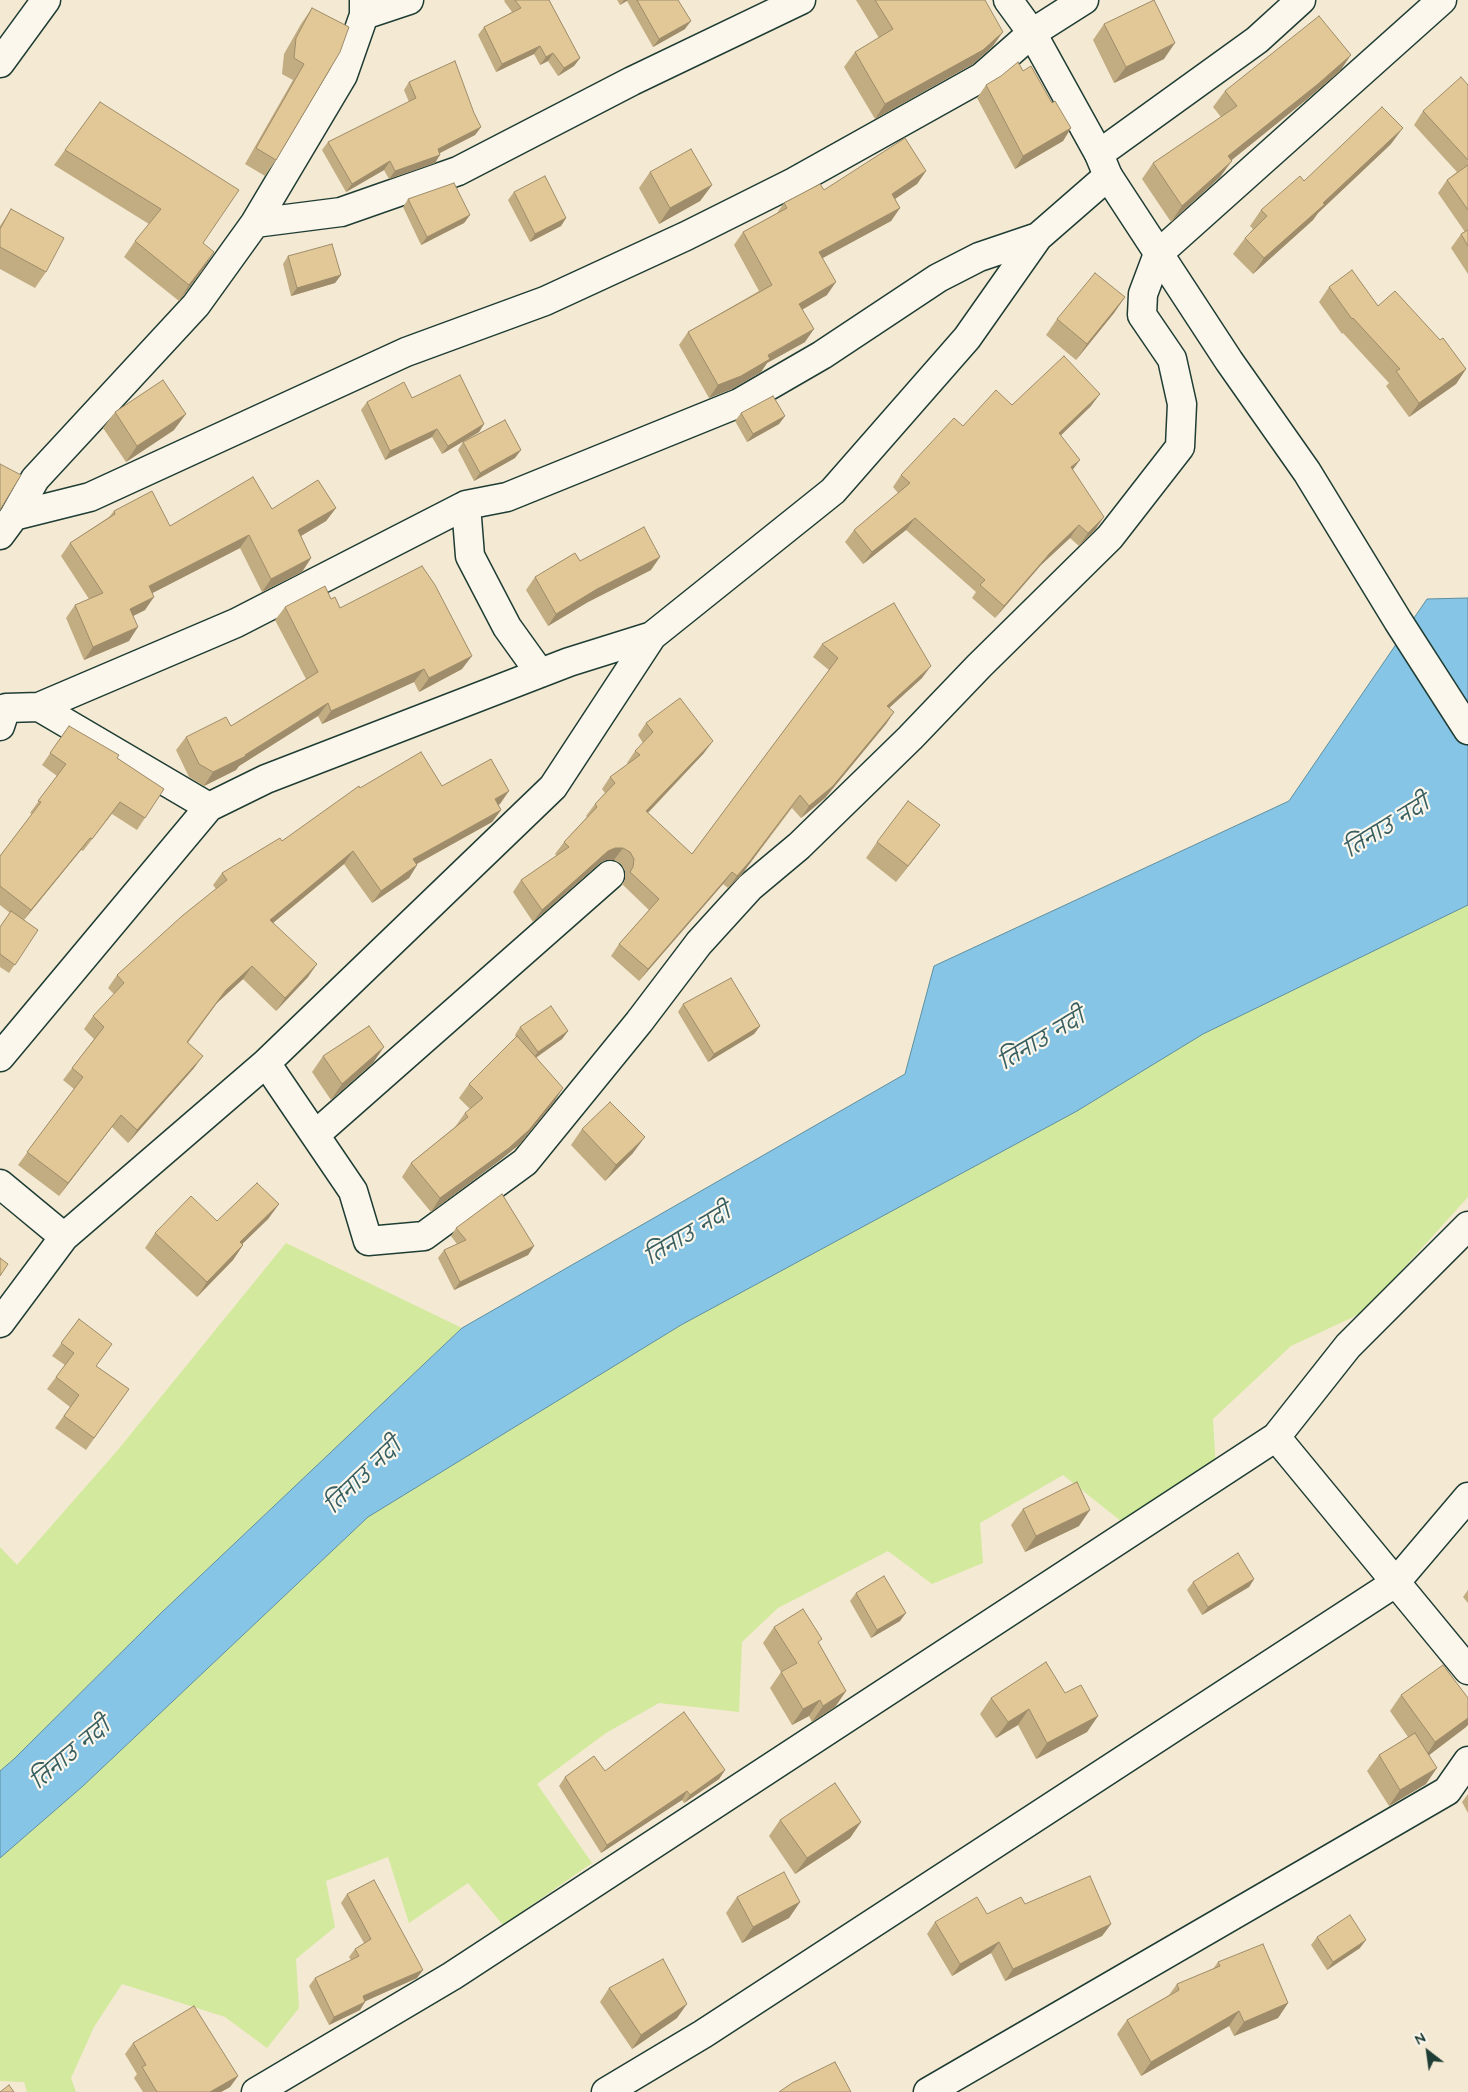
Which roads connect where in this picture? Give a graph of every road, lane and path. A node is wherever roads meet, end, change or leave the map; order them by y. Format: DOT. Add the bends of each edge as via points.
graph roads {
  1 [pos="46,0"];
  2 [pos="409,0"];
  3 [pos="801,0"];
  4 [pos="1008,0"];
  5 [pos="1084,0"];
  6 [pos="1301,0"];
  7 [pos="1442,0"];
  8 [pos="364,8"];
  9 [pos="1032,33"];
  10 [pos="0,62"];
  11 [pos="1104,165"];
  12 [pos="255,223"];
  13 [pos="1038,237"];
  14 [pos="1158,254"];
  15 [pos="466,505"];
  16 [pos="7,526"];
  17 [pos="652,636"];
  18 [pos="540,673"];
  19 [pos="39,707"];
  20 [pos="2,713"];
  21 [pos="1468,730"];
  22 [pos="209,807"];
  23 [pos="610,874"];
  24 [pos="0,1057"];
  25 [pos="266,1063"];
  26 [pos="315,1134"];
  27 [pos="0,1184"];
  28 [pos="1468,1226"];
  29 [pos="64,1237"];
  30 [pos="0,1323"];
  31 [pos="1276,1437"];
  32 [pos="1468,1497"];
  33 [pos="1394,1583"];
  34 [pos="1468,1670"];
  35 [pos="1468,1761"];
  36 [pos="256,2092"];
  37 [pos="606,2092"];
  38 [pos="928,2092"];
  1 -- 10 [label="street"];
  2 -- 8 [label="street"];
  3 -- 12 [label="street" via="632,80 458,171 341,212"];
  4 -- 9 [label="street"];
  5 -- 9 [label="street"];
  6 -- 11 [label="street"];
  7 -- 14 [label="street"];
  8 -- 12 [label="street" via="343,75"];
  9 -- 11 [label="street"];
  9 -- 16 [label="street" via="982,77 794,182 686,236 545,301 406,352 90,497"];
  11 -- 13 [label="street"];
  11 -- 14 [label="street"];
  12 -- 16 [label="street" via="196,305 35,479"];
  13 -- 15 [label="street" via="979,257 938,278 822,356 739,403 507,497"];
  13 -- 17 [label="street" via="968,338 833,491"];
  14 -- 21 [label="street" via="1307,472"];
  14 -- 26 [label="street" via="1142,294 1142,315 1172,359 1182,404 1180,447 1110,537 896,752 799,846 750,887 699,943 525,1162 424,1236 368,1241 353,1191"];
  15 -- 18 [label="street" via="470,556 507,627"];
  15 -- 19 [label="street" via="236,623"];
  17 -- 18 [label="street"];
  17 -- 25 [label="street" via="553,787"];
  18 -- 22 [label="street" via="266,779"];
  19 -- 20 [label="street"];
  19 -- 22 [label="street"];
  22 -- 24 [label="street"];
  23 -- 26 [label="street"];
  25 -- 26 [label="street"];
  25 -- 29 [label="street"];
  27 -- 29 [label="street"];
  28 -- 31 [label="street" via="1348,1346"];
  29 -- 30 [label="street"];
  31 -- 33 [label="street"];
  31 -- 36 [label="street" via="452,1976"];
  32 -- 33 [label="street"];
  33 -- 34 [label="street"];
  33 -- 37 [label="street" via="711,2028"];
  35 -- 38 [label="street" via="1447,1791"];
}
